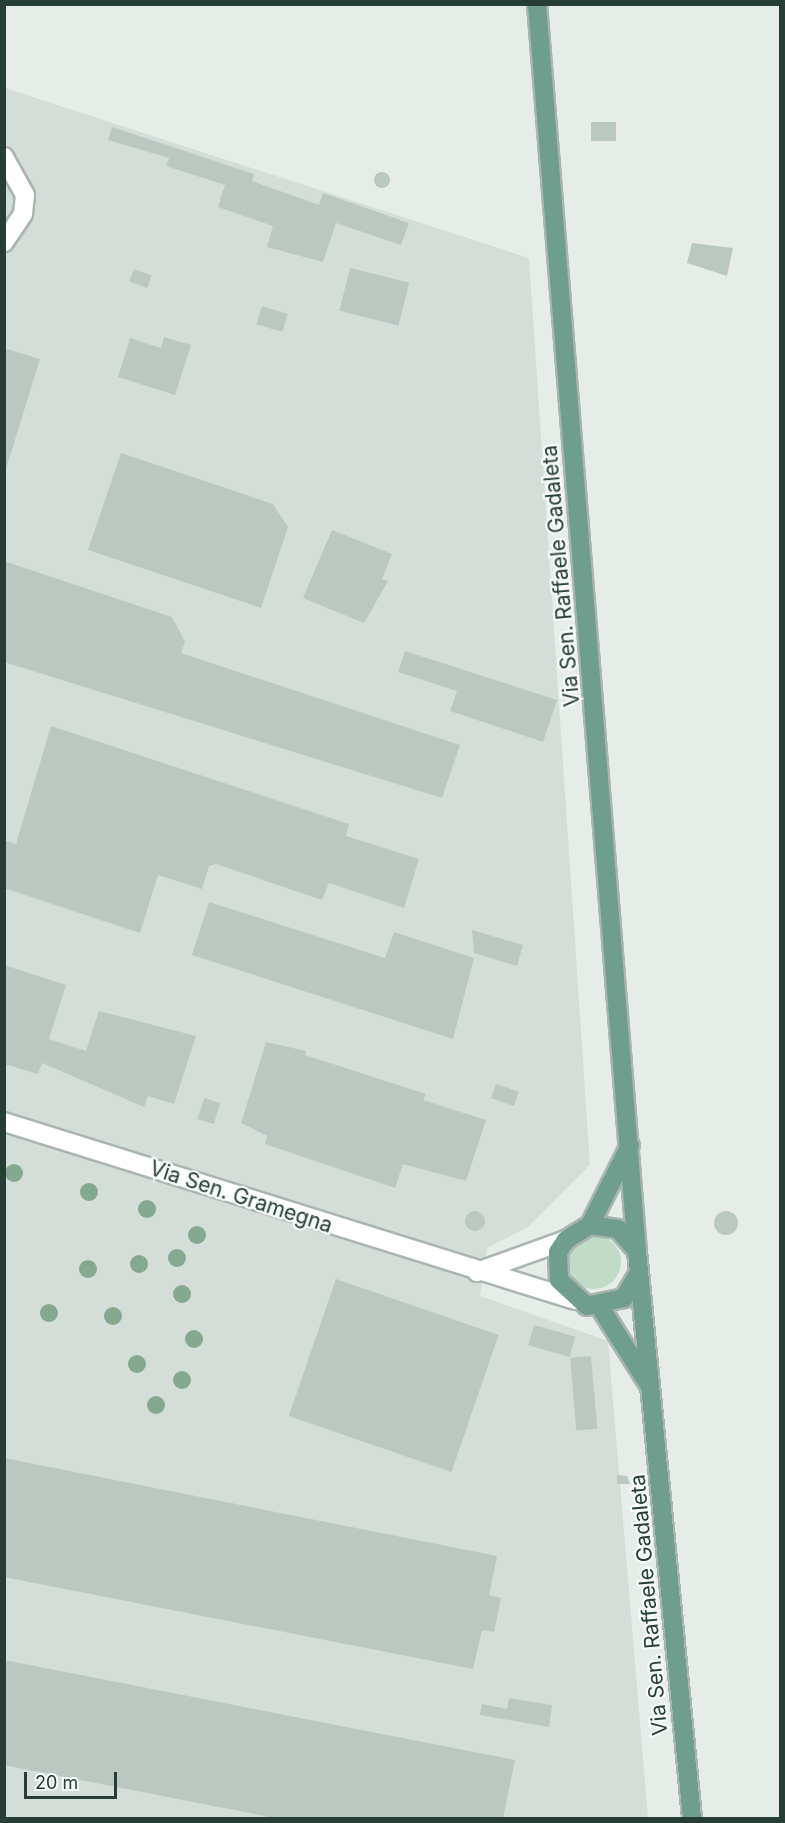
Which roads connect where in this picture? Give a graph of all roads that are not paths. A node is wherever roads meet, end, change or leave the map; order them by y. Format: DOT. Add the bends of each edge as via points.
graph roads {
  1 [pos="537,4"];
  2 [pos="4,157"];
  3 [pos="4,242"];
  4 [pos="4,1122"];
  5 [pos="631,1143"];
  6 [pos="590,1225"];
  7 [pos="566,1240"];
  8 [pos="637,1251"];
  9 [pos="477,1272"];
  10 [pos="637,1276"];
  11 [pos="575,1300"];
  12 [pos="600,1307"];
  13 [pos="651,1387"];
  14 [pos="692,1818"];
  1 -- 5 [label="main road, Via Sen. Raffaele Gadaleta"];
  2 -- 3 [label="street" via="25,195 23,214"];
  4 -- 9 [label="street, Via Sen. Gramegna"];
  5 -- 6 [label="main road"];
  5 -- 8 [label="main road, Via Sen. Raffaele Gadaleta"];
  6 -- 7 [label="main road"];
  6 -- 8 [label="main road" via="618,1229"];
  7 -- 9 [label="street"];
  7 -- 11 [label="main road" via="556,1266 565,1292"];
  8 -- 10 [label="main road, Via Sen. Raffaele Gadaleta"];
  9 -- 11 [label="street, Via Sen. Gramegna"];
  10 -- 12 [label="main road" via="624,1298"];
  10 -- 13 [label="main road, Via Sen. Raffaele Gadaleta"];
  11 -- 12 [label="main road"];
  12 -- 13 [label="main road, Via Sen. Raffaele Gadaleta"];
  13 -- 14 [label="main road, Via Sen. Raffaele Gadaleta"];
}
